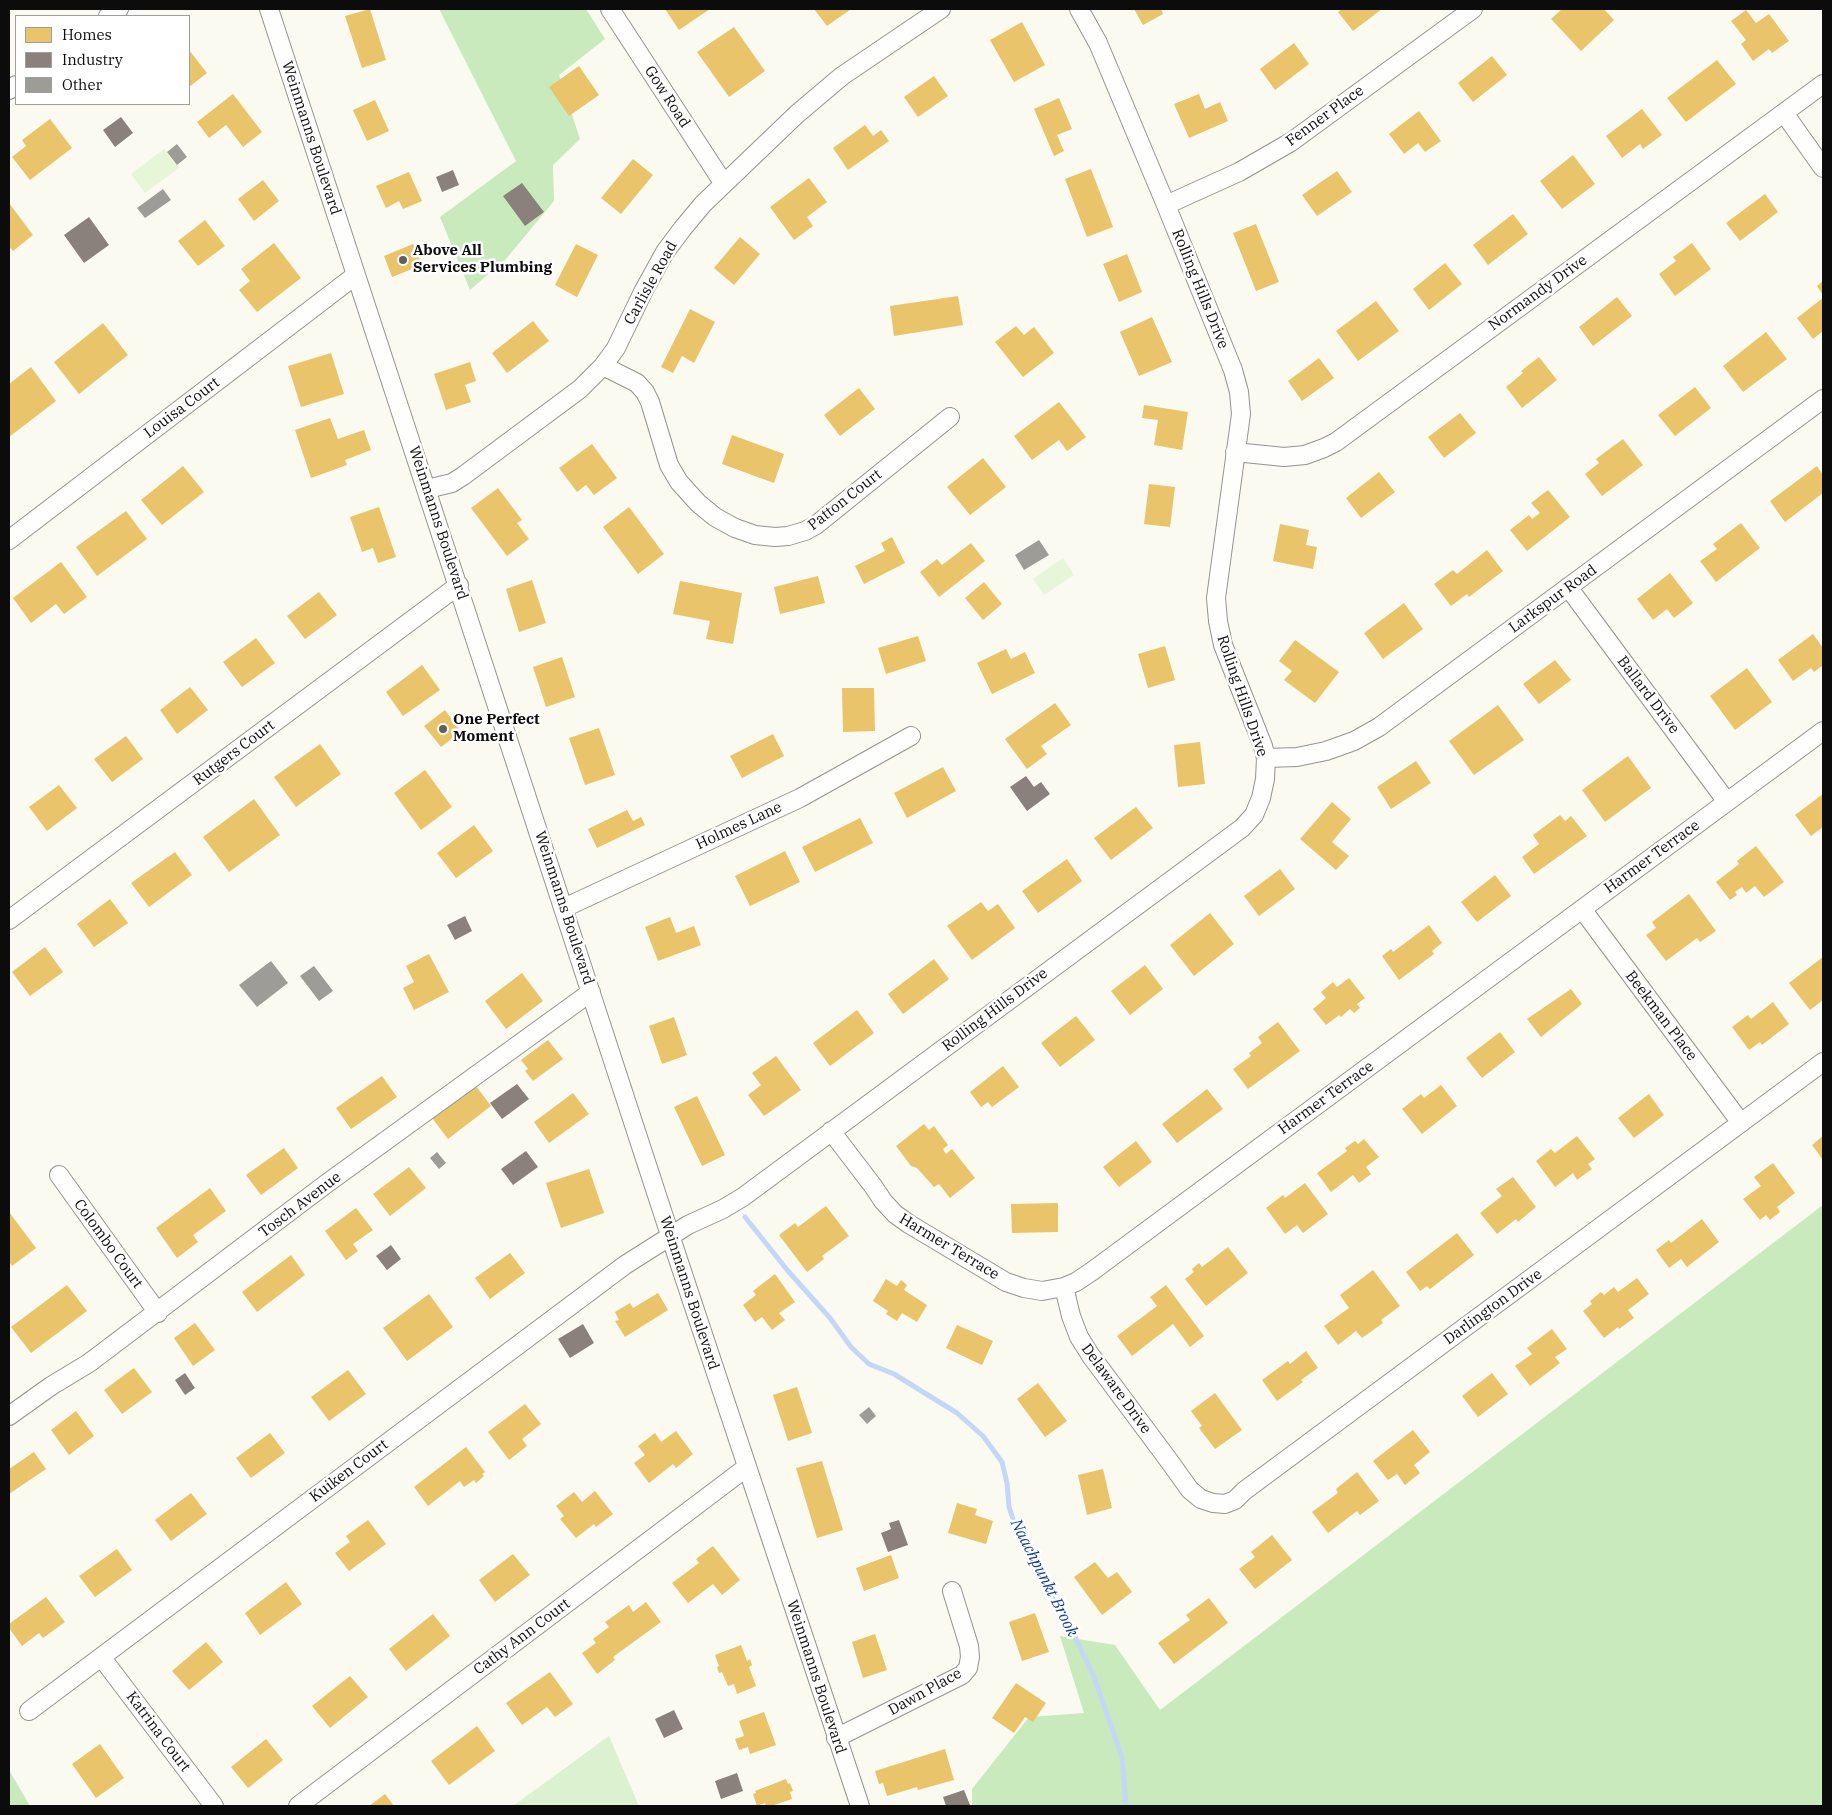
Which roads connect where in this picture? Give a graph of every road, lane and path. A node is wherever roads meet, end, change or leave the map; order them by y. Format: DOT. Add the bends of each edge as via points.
graph roads {
  1 [pos="269,9"];
  2 [pos="610,9"];
  3 [pos="941,9"];
  4 [pos="1079,9"];
  5 [pos="1473,9"];
  6 [pos="1823,84"];
  7 [pos="1784,113"];
  8 [pos="1823,168"];
  9 [pos="724,184"];
  10 [pos="1166,205"];
  11 [pos="356,276"];
  12 [pos="603,366"];
  13 [pos="1823,399"];
  14 [pos="950,417"];
  15 [pos="1235,452"];
  16 [pos="427,489"];
  17 [pos="9,540"];
  18 [pos="459,585"];
  19 [pos="1568,588"];
  20 [pos="1823,731"];
  21 [pos="911,736"];
  22 [pos="1266,758"];
  23 [pos="1727,802"];
  24 [pos="564,908"];
  25 [pos="1582,909"];
  26 [pos="9,920"];
  27 [pos="591,992"];
  28 [pos="1823,1062"];
  29 [pos="1741,1123"];
  30 [pos="831,1131"];
  31 [pos="58,1175"];
  32 [pos="670,1235"];
  33 [pos="1064,1287"];
  34 [pos="158,1312"];
  35 [pos="9,1416"];
  36 [pos="1167,1458"];
  37 [pos="747,1467"];
  38 [pos="952,1591"];
  39 [pos="102,1658"];
  40 [pos="30,1711"];
  41 [pos="836,1738"];
  42 [pos="214,1806"];
  43 [pos="298,1806"];
  44 [pos="860,1806"];
  1 -- 11 [label="street, Weinmanns Boulevard"];
  2 -- 9 [label="street, Gow Road"];
  3 -- 9 [label="street, Carlisle Road" via="842,76"];
  4 -- 10 [label="street, Rolling Hills Drive" via="1098,43"];
  5 -- 10 [label="street, Fenner Place" via="1291,142 1239,172"];
  6 -- 7 [label="street, Normandy Drive"];
  7 -- 8 [label="street"];
  7 -- 15 [label="street, Normandy Drive" via="1336,442 1298,456"];
  9 -- 12 [label="street, Carlisle Road" via="682,228 665,252 616,348"];
  10 -- 15 [label="street, Rolling Hills Drive" via="1233,370 1240,414"];
  11 -- 16 [label="street, Weinmanns Boulevard"];
  11 -- 17 [label="street, Louisa Court"];
  12 -- 14 [label="street, Patton Court" via="636,383 645,392 669,465 679,482 715,517 755,535 788,536 816,525"];
  12 -- 16 [label="street, Carlisle Road" via="580,389 463,476 452,483"];
  13 -- 19 [label="street, Larkspur Road"];
  15 -- 22 [label="street, Rolling Hills Drive" via="1218,576 1218,621 1223,645"];
  16 -- 18 [label="street, Weinmanns Boulevard"];
  18 -- 24 [label="street, Weinmanns Boulevard"];
  18 -- 26 [label="street, Rutgers Court"];
  19 -- 22 [label="street, Larkspur Road" via="1379,727 1326,752"];
  19 -- 23 [label="street, Ballard Drive"];
  20 -- 23 [label="street, Harmer Terrace"];
  21 -- 24 [label="street, Holmes Lane" via="800,798"];
  22 -- 30 [label="street, Rolling Hills Drive" via="1266,779 1261,798 1254,815 1242,828"];
  23 -- 25 [label="street, Harmer Terrace"];
  24 -- 27 [label="street, Weinmanns Boulevard"];
  25 -- 29 [label="street, Beekman Place"];
  25 -- 33 [label="street, Harmer Terrace" via="1092,1272"];
  27 -- 32 [label="street, Weinmanns Boulevard"];
  27 -- 34 [label="street, Tosch Avenue" via="326,1184"];
  28 -- 29 [label="street, Darlington Drive"];
  29 -- 36 [label="street, Darlington Drive" via="1235,1500 1225,1504 1201,1498 1190,1490"];
  30 -- 32 [label="street, Rolling Hills Drive" via="743,1197"];
  30 -- 33 [label="street, Harmer Terrace" via="883,1201 909,1224 1006,1282 1042,1291"];
  31 -- 34 [label="street, Colombo Court"];
  32 -- 37 [label="street, Weinmanns Boulevard"];
  32 -- 39 [label="street, Kuiken Court"];
  33 -- 36 [label="street, Delaware Drive" via="1079,1337"];
  34 -- 35 [label="street, Tosch Avenue"];
  37 -- 41 [label="street, Weinmanns Boulevard"];
  37 -- 43 [label="street, Cathy Ann Court"];
  38 -- 41 [label="street, Dawn Place" via="970,1652 968,1668 962,1675"];
  39 -- 40 [label="street, Kuiken Court"];
  39 -- 42 [label="street, Katrina Court"];
  41 -- 44 [label="street, Weinmanns Boulevard"];
}
